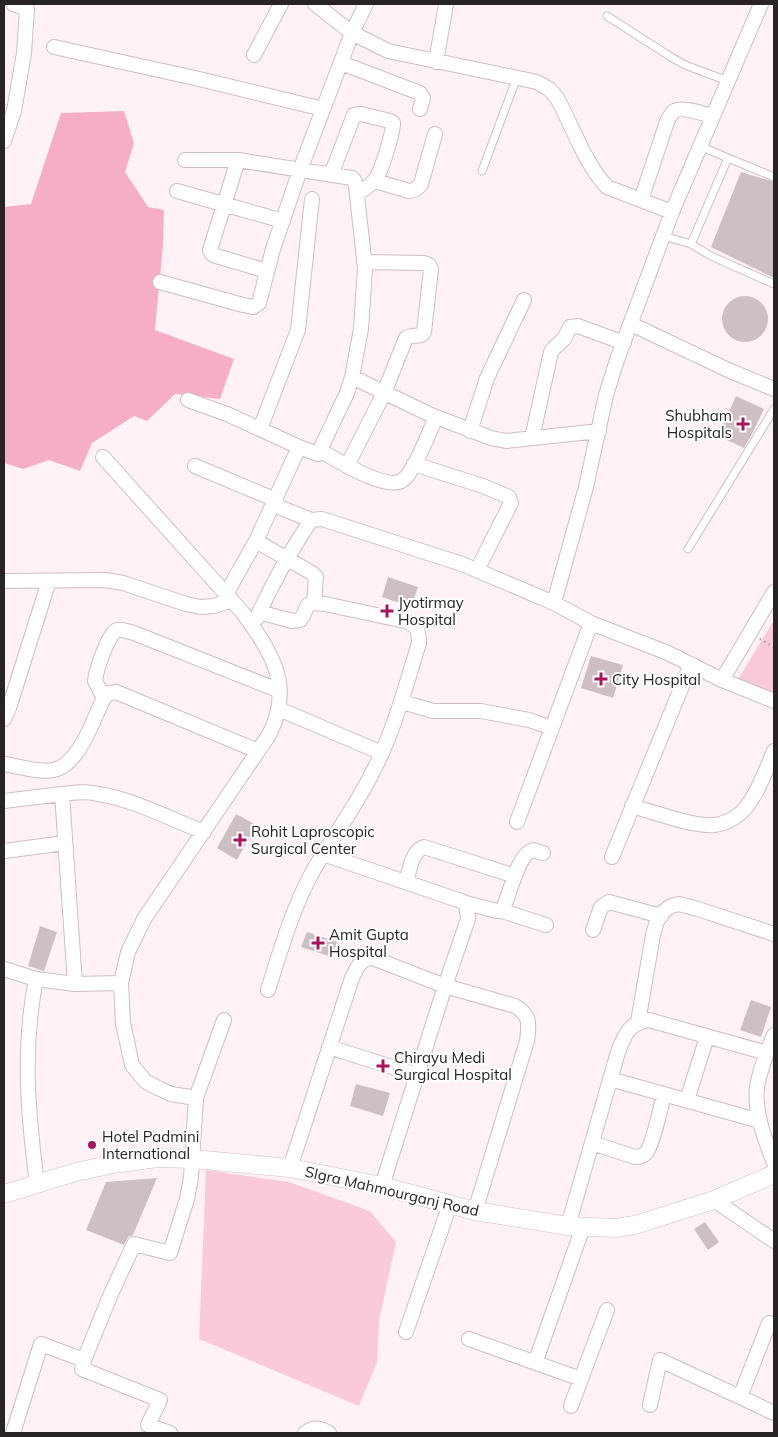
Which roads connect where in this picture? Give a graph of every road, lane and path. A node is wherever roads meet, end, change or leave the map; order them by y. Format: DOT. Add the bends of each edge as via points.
graph roads {
  1 [pos="14,4"];
  2 [pos="281,4"];
  3 [pos="315,4"];
  4 [pos="366,4"];
  5 [pos="446,4"];
  6 [pos="761,4"];
  7 [pos="607,16"];
  8 [pos="352,33"];
  9 [pos="54,47"];
  10 [pos="254,55"];
  11 [pos="436,62"];
  12 [pos="341,63"];
  13 [pos="517,77"];
  14 [pos="728,81"];
  15 [pos="420,109"];
  16 [pos="323,110"];
  17 [pos="713,116"];
  18 [pos="435,134"];
  19 [pos="4,141"];
  20 [pos="700,146"];
  21 [pos="728,158"];
  22 [pos="185,160"];
  23 [pos="238,160"];
  24 [pos="300,170"];
  25 [pos="482,171"];
  26 [pos="331,174"];
  27 [pos="774,177"];
  28 [pos="375,181"];
  29 [pos="177,191"];
  30 [pos="357,193"];
  31 [pos="312,199"];
  32 [pos="640,200"];
  33 [pos="224,204"];
  34 [pos="672,212"];
  35 [pos="283,221"];
  36 [pos="663,236"];
  37 [pos="691,244"];
  38 [pos="364,262"];
  39 [pos="267,271"];
  40 [pos="160,282"];
  41 [pos="774,284"];
  42 [pos="524,300"];
  43 [pos="631,324"];
  44 [pos="624,343"];
  45 [pos="352,377"];
  46 [pos="774,389"];
  47 [pos="384,393"];
  48 [pos="188,400"];
  49 [pos="774,409"];
  50 [pos="436,417"];
  51 [pos="260,429"];
  52 [pos="470,431"];
  53 [pos="599,431"];
  54 [pos="532,438"];
  55 [pos="299,447"];
  56 [pos="321,451"];
  57 [pos="102,457"];
  58 [pos="414,464"];
  59 [pos="195,466"];
  60 [pos="347,466"];
  61 [pos="275,503"];
  62 [pos="311,520"];
  63 [pos="256,541"];
  64 [pos="688,549"];
  65 [pos="286,558"];
  66 [pos="477,570"];
  67 [pos="4,581"];
  68 [pos="49,581"];
  69 [pos="774,592"];
  70 [pos="229,597"];
  71 [pos="314,603"];
  72 [pos="554,603"];
  73 [pos="260,612"];
  74 [pos="591,623"];
  75 [pos="253,626"];
  76 [pos="691,664"];
  77 [pos="722,680"];
  78 [pos="280,691"];
  79 [pos="104,698"];
  80 [pos="774,701"];
  81 [pos="402,702"];
  82 [pos="279,708"];
  83 [pos="4,720"];
  84 [pos="552,728"];
  85 [pos="774,751"];
  86 [pos="258,752"];
  87 [pos="382,753"];
  88 [pos="4,764"];
  89 [pos="62,794"];
  90 [pos="4,801"];
  91 [pos="632,806"];
  92 [pos="517,822"];
  93 [pos="204,832"];
  94 [pos="65,843"];
  95 [pos="4,851"];
  96 [pos="543,853"];
  97 [pos="323,854"];
  98 [pos="612,857"];
  99 [pos="515,876"];
  100 [pos="406,882"];
  101 [pos="466,903"];
  102 [pos="502,911"];
  103 [pos="661,916"];
  104 [pos="546,925"];
  105 [pos="594,930"];
  106 [pos="774,934"];
  107 [pos="4,969"];
  108 [pos="36,979"];
  109 [pos="121,983"];
  110 [pos="75,984"];
  111 [pos="445,986"];
  112 [pos="268,990"];
  113 [pos="224,1020"];
  114 [pos="638,1022"];
  115 [pos="774,1035"];
  116 [pos="707,1037"];
  117 [pos="329,1047"];
  118 [pos="767,1053"];
  119 [pos="417,1075"];
  120 [pos="610,1079"];
  121 [pos="664,1094"];
  122 [pos="196,1098"];
  123 [pos="687,1100"];
  124 [pos="760,1121"];
  125 [pos="592,1143"];
  126 [pos="193,1159"];
  127 [pos="774,1163"];
  128 [pos="290,1168"];
  129 [pos="774,1174"];
  130 [pos="38,1184"];
  131 [pos="382,1186"];
  132 [pos="4,1194"];
  133 [pos="714,1200"];
  134 [pos="450,1204"];
  135 [pos="475,1210"];
  136 [pos="576,1227"];
  137 [pos="774,1241"];
  138 [pos="607,1310"];
  139 [pos="774,1325"];
  140 [pos="406,1332"];
  141 [pos="469,1339"];
  142 [pos="84,1360"];
  143 [pos="535,1363"];
  144 [pos="581,1379"];
  145 [pos="740,1397"];
  146 [pos="650,1405"];
  147 [pos="571,1406"];
  148 [pos="774,1413"];
  149 [pos="14,1433"];
  150 [pos="170,1433"];
  151 [pos="304,1433"];
  152 [pos="329,1433"];
  1 -- 19 [label="street" via="27,9 24,53 14,111"];
  2 -- 10 [label="street"];
  3 -- 8 [label="street"];
  4 -- 8 [label="street"];
  5 -- 11 [label="street"];
  6 -- 14 [label="street"];
  7 -- 14 [label="lane" via="671,57"];
  8 -- 11 [label="street" via="388,51"];
  8 -- 12 [label="street"];
  9 -- 16 [label="street"];
  11 -- 13 [label="street"];
  12 -- 15 [label="street" via="420,93 423,98"];
  12 -- 16 [label="street"];
  13 -- 25 [label="lane"];
  13 -- 32 [label="street" via="550,89 599,179 607,187"];
  14 -- 17 [label="street"];
  16 -- 24 [label="street"];
  17 -- 20 [label="street"];
  17 -- 32 [label="street" via="678,109 673,112"];
  18 -- 28 [label="street" via="418,188 409,191"];
  20 -- 21 [label="lane"];
  20 -- 34 [label="street"];
  21 -- 27 [label="lane"];
  21 -- 37 [label="lane"];
  22 -- 23 [label="street"];
  23 -- 24 [label="street"];
  23 -- 33 [label="street"];
  24 -- 26 [label="street"];
  24 -- 35 [label="street"];
  26 -- 28 [label="street" via="353,118 361,114 393,123"];
  26 -- 30 [label="street" via="352,178"];
  28 -- 30 [label="street"];
  29 -- 33 [label="street"];
  30 -- 38 [label="street"];
  31 -- 51 [label="street" via="298,330"];
  32 -- 34 [label="street"];
  33 -- 35 [label="street"];
  33 -- 39 [label="street" via="211,245 212,254"];
  34 -- 36 [label="street"];
  35 -- 39 [label="street"];
  36 -- 37 [label="lane"];
  36 -- 43 [label="street"];
  37 -- 41 [label="lane"];
  38 -- 45 [label="street" via="363,312"];
  38 -- 47 [label="street" via="424,263 431,267 424,332 406,338"];
  39 -- 40 [label="street" via="258,304 253,307"];
  42 -- 52 [label="street" via="487,378"];
  43 -- 44 [label="street"];
  43 -- 46 [label="street"];
  44 -- 53 [label="street" via="606,395"];
  44 -- 54 [label="street" via="578,326 570,327 551,352"];
  45 -- 47 [label="street"];
  45 -- 56 [label="street"];
  47 -- 50 [label="street"];
  47 -- 60 [label="street"];
  48 -- 51 [label="street"];
  49 -- 64 [label="lane"];
  50 -- 52 [label="street"];
  50 -- 58 [label="street"];
  51 -- 55 [label="street"];
  52 -- 54 [label="street" via="506,441"];
  53 -- 54 [label="street"];
  53 -- 72 [label="street"];
  55 -- 56 [label="street" via="315,454"];
  55 -- 61 [label="street"];
  56 -- 60 [label="street"];
  57 -- 70 [label="street"];
  58 -- 60 [label="street" via="399,482 377,480"];
  58 -- 66 [label="street" via="509,497 511,503"];
  59 -- 61 [label="street"];
  61 -- 62 [label="street"];
  61 -- 63 [label="street"];
  62 -- 65 [label="street"];
  62 -- 66 [label="street" via="332,521"];
  63 -- 65 [label="street"];
  63 -- 70 [label="street"];
  65 -- 71 [label="street" via="316,577"];
  65 -- 73 [label="street"];
  66 -- 72 [label="street"];
  67 -- 68 [label="street"];
  68 -- 70 [label="street" via="84,579 123,583 202,607 214,606"];
  68 -- 83 [label="street"];
  69 -- 77 [label="street"];
  70 -- 75 [label="street"];
  71 -- 73 [label="street" via="308,604 300,620 292,621"];
  71 -- 81 [label="street" via="416,626 419,643"];
  72 -- 74 [label="street"];
  73 -- 75 [label="street"];
  74 -- 76 [label="street"];
  74 -- 84 [label="street"];
  75 -- 78 [label="street" via="273,660"];
  76 -- 77 [label="street"];
  76 -- 91 [label="street"];
  77 -- 80 [label="street"];
  78 -- 79 [label="street" via="134,633 117,630 109,639 96,675 97,686"];
  78 -- 82 [label="street"];
  79 -- 86 [label="street" via="109,693 123,693"];
  79 -- 88 [label="street" via="76,754 60,767 45,770"];
  81 -- 84 [label="street" via="433,711 481,711"];
  81 -- 87 [label="street"];
  82 -- 86 [label="street" via="277,719"];
  82 -- 87 [label="street"];
  84 -- 92 [label="street"];
  85 -- 91 [label="street" via="748,806 728,821 715,825 698,824"];
  86 -- 93 [label="street"];
  87 -- 97 [label="street"];
  89 -- 90 [label="street"];
  89 -- 93 [label="street" via="110,796"];
  89 -- 94 [label="street"];
  91 -- 98 [label="street"];
  93 -- 109 [label="street" via="144,919 128,952"];
  94 -- 95 [label="street"];
  94 -- 110 [label="street"];
  96 -- 99 [label="street" via="533,850 526,853"];
  97 -- 100 [label="street"];
  97 -- 112 [label="street" via="294,909"];
  99 -- 100 [label="street" via="424,847 414,856"];
  99 -- 102 [label="street"];
  100 -- 101 [label="street"];
  101 -- 102 [label="street"];
  101 -- 111 [label="street" via="468,919"];
  102 -- 104 [label="street"];
  103 -- 105 [label="street" via="609,902 602,907"];
  103 -- 106 [label="street" via="671,906 679,904"];
  103 -- 114 [label="street" via="653,935"];
  107 -- 108 [label="street"];
  108 -- 110 [label="street"];
  108 -- 130 [label="street" via="30,1012 28,1082"];
  109 -- 110 [label="street"];
  109 -- 122 [label="street" via="123,1023 132,1065 146,1081 160,1089"];
  111 -- 117 [label="street" via="367,958 352,978"];
  111 -- 119 [label="street"];
  111 -- 135 [label="street" via="515,1006 524,1011 528,1020 527,1041"];
  113 -- 122 [label="street"];
  114 -- 116 [label="street" via="649,1020"];
  114 -- 120 [label="street" via="622,1040"];
  115 -- 118 [label="street"];
  116 -- 118 [label="street"];
  116 -- 123 [label="street"];
  117 -- 119 [label="street"];
  117 -- 128 [label="street"];
  118 -- 124 [label="street" via="757,1088"];
  119 -- 131 [label="street"];
  120 -- 121 [label="street"];
  120 -- 125 [label="street"];
  121 -- 123 [label="street"];
  121 -- 125 [label="street" via="645,1154 635,1157"];
  122 -- 126 [label="street"];
  123 -- 124 [label="street"];
  124 -- 127 [label="street"];
  125 -- 136 [label="street"];
  126 -- 128 [label="street, SIgra Mahmourganj Road"];
  126 -- 130 [label="street, SIgra Mahmourganj Road" via="157,1158 114,1164"];
  126 -- 142 [label="street" via="186,1199 170,1253 134,1244"];
  128 -- 131 [label="street, SIgra Mahmourganj Road"];
  129 -- 133 [label="street, SIgra Mahmourganj Road"];
  130 -- 132 [label="street, SIgra Mahmourganj Road"];
  131 -- 134 [label="street, SIgra Mahmourganj Road"];
  133 -- 136 [label="street, SIgra Mahmourganj Road" via="635,1225"];
  133 -- 137 [label="street"];
  134 -- 135 [label="street, SIgra Mahmourganj Road"];
  134 -- 140 [label="street"];
  135 -- 136 [label="street, SIgra Mahmourganj Road"];
  136 -- 143 [label="street"];
  138 -- 144 [label="street"];
  139 -- 145 [label="street" via="769,1323"];
  141 -- 143 [label="street"];
  142 -- 149 [label="street" via="41,1344"];
  142 -- 150 [label="street" via="82,1369 160,1400 148,1425"];
  143 -- 144 [label="street"];
  144 -- 147 [label="street"];
  145 -- 146 [label="street" via="660,1360"];
  145 -- 148 [label="street"];
  151 -- 152 [label="street" via="317,1428"];
}
